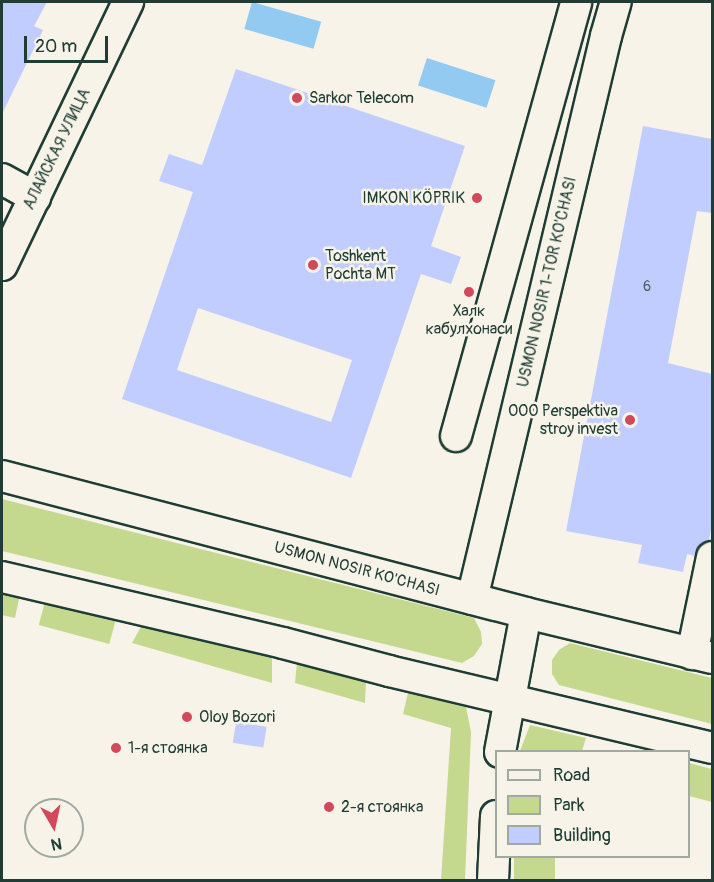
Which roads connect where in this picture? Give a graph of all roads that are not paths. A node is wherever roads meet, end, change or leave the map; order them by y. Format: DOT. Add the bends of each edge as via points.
graph roads {
  1 [pos="128,2"];
  2 [pos="576,2"];
  3 [pos="616,2"];
  4 [pos="2,179"];
  5 [pos="35,196"];
  6 [pos="2,265"];
  7 [pos="456,436"];
  8 [pos="2,476"];
  9 [pos="712,557"];
  10 [pos="2,577"];
  11 [pos="472,599"];
  12 [pos="526,613"];
  13 [pos="702,656"];
  14 [pos="508,699"];
  15 [pos="712,748"];
  16 [pos="500,750"];
  17 [pos="495,837"];
  18 [pos="493,880"];
  1 -- 5 [label="street, АЛАЙСКАЯ УЛИЦА"];
  2 -- 7 [label="street"];
  3 -- 11 [label="street, USMON NOSIR 1-TOR KO'CHASI"];
  4 -- 5 [label="street"];
  5 -- 6 [label="street, АЛАЙСКАЯ УЛИЦА"];
  8 -- 11 [label="street, USMON NOSIR KO'CHASI"];
  9 -- 13 [label="street"];
  10 -- 14 [label="street"];
  11 -- 12 [label="street, USMON NOSIR KO'CHASI"];
  12 -- 13 [label="street, USMON NOSIR KO'CHASI"];
  12 -- 14 [label="street"];
  14 -- 15 [label="street"];
  14 -- 16 [label="street"];
  17 -- 18 [label="street"];
}
